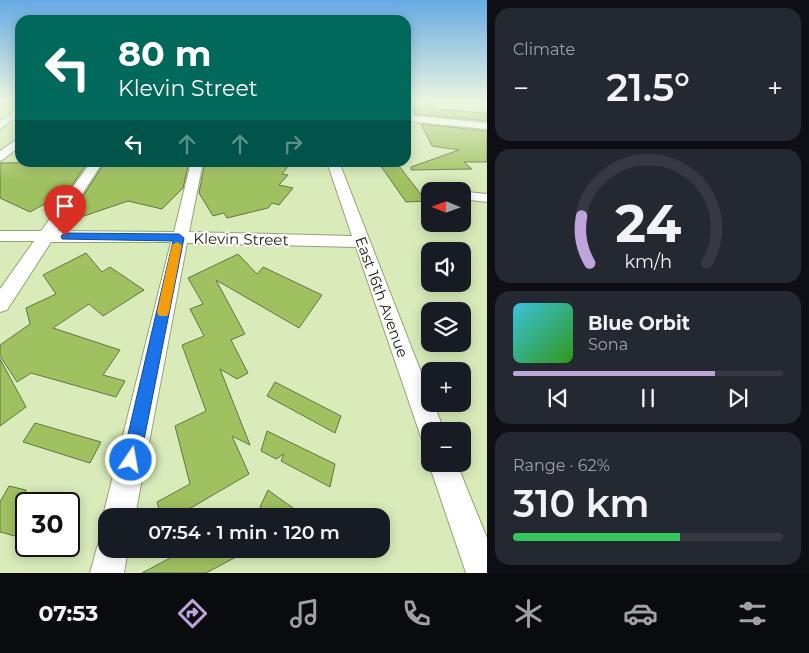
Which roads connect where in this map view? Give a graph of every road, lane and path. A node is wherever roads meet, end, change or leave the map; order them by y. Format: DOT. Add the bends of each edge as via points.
graph roads {
  1 [pos="15,144"];
  2 [pos="0,157"];
  3 [pos="93,167"];
  4 [pos="196,167"];
  5 [pos="335,167"];
  6 [pos="471,196"];
  7 [pos="486,198"];
  8 [pos="0,236"];
  9 [pos="46,236"];
  10 [pos="179,238"];
  11 [pos="362,242"];
  12 [pos="0,304"];
  13 [pos="428,422"];
  14 [pos="446,472"];
  15 [pos="121,508"];
  16 [pos="110,558"];
  17 [pos="107,573"];
  18 [pos="483,573"];
  1 -- 2 [label="street"];
  3 -- 9 [label="street"];
  4 -- 10 [label="street"];
  5 -- 11 [label="street, East 16th Avenue"];
  6 -- 7 [label="street"];
  8 -- 9 [label="street, Klevin Street"];
  9 -- 10 [label="street, Klevin Street"];
  9 -- 12 [label="street"];
  10 -- 11 [label="street, Klevin Street"];
  10 -- 15 [label="street"];
  11 -- 13 [label="street, East 16th Avenue"];
  14 -- 18 [label="street"];
  16 -- 17 [label="street"];
}
